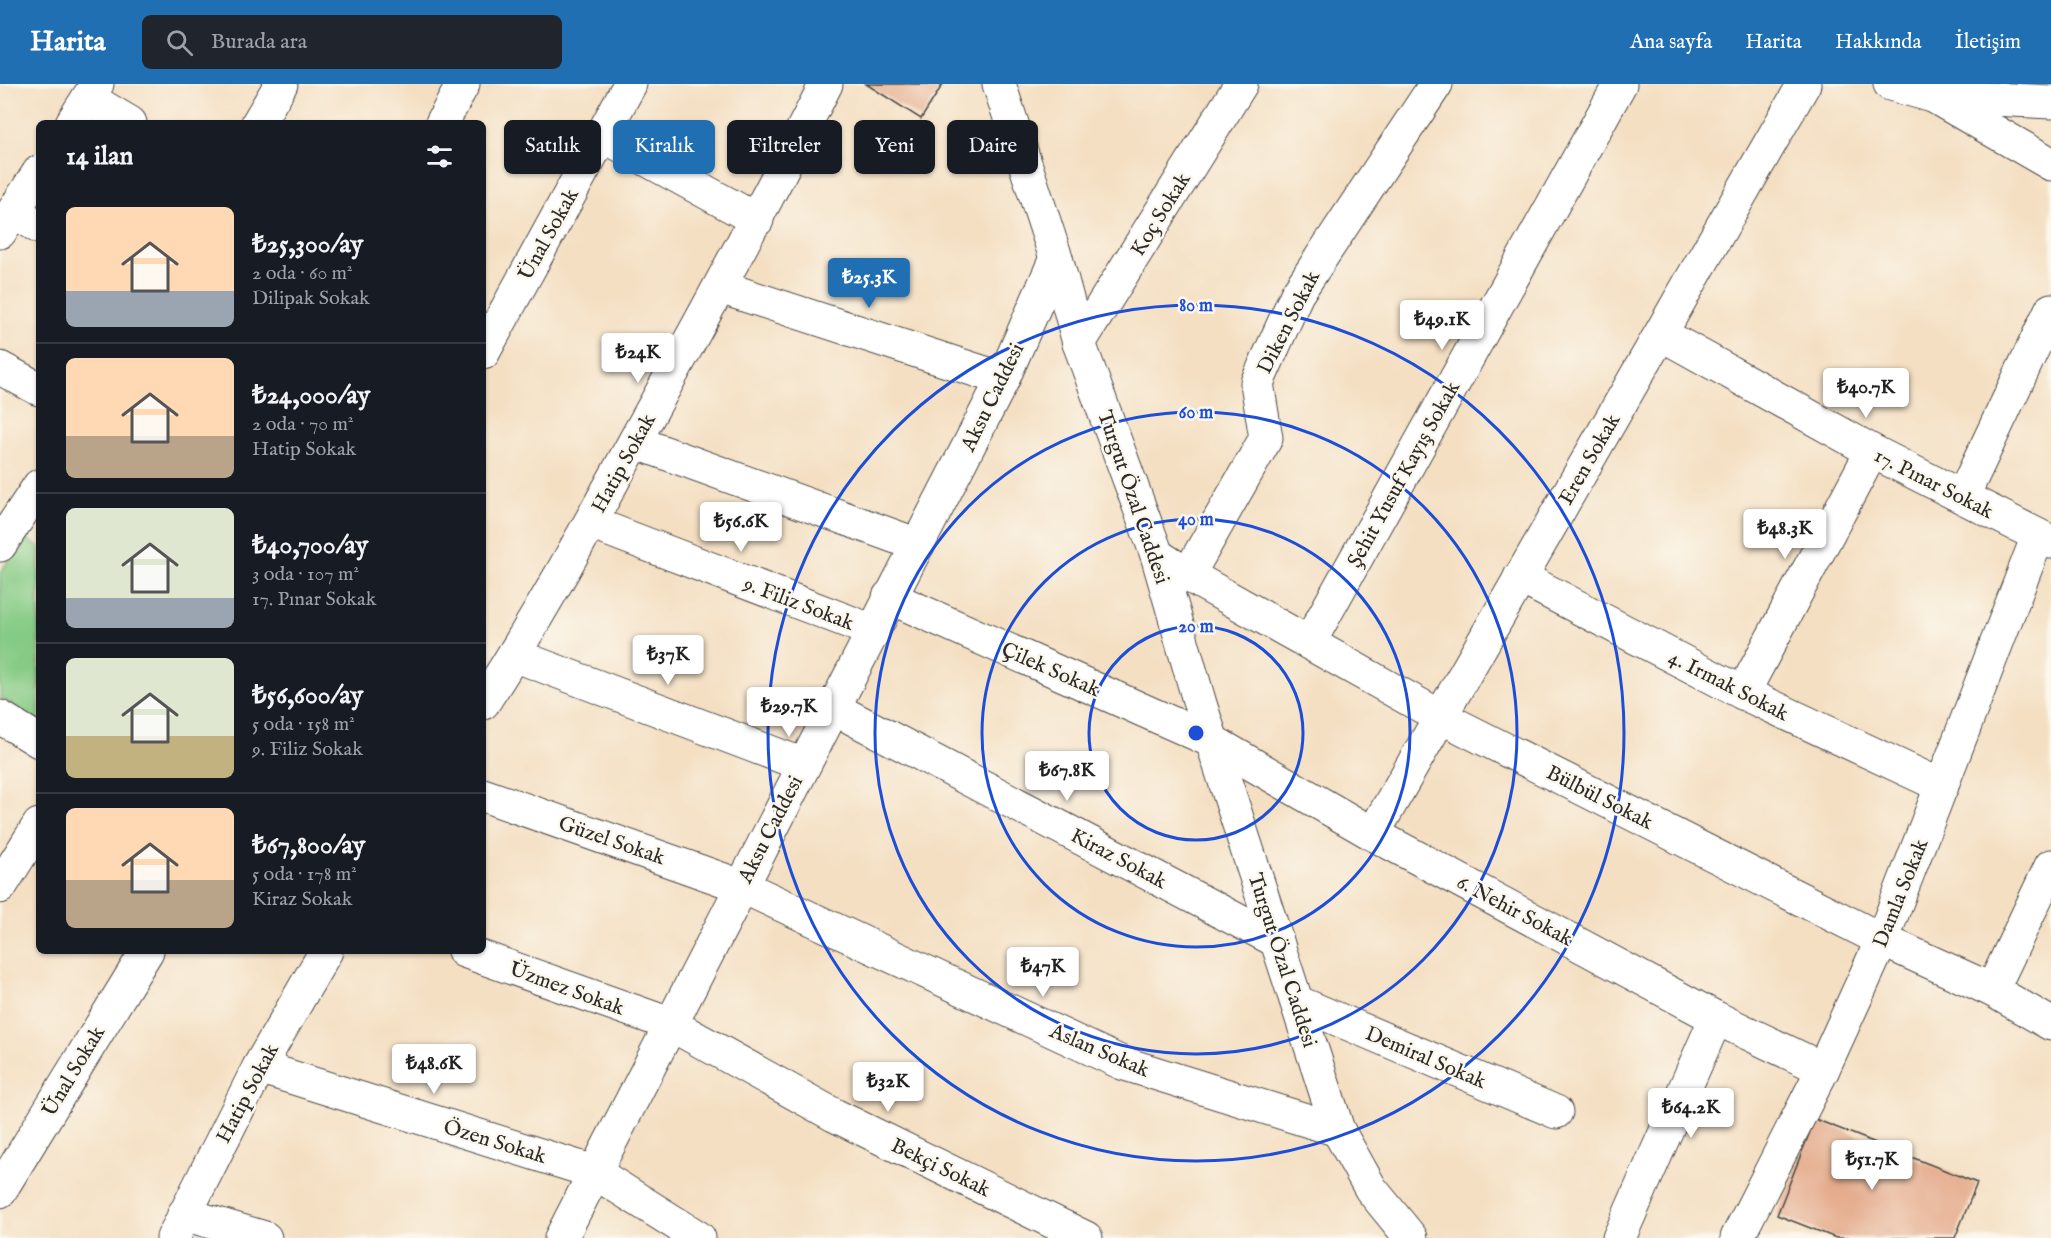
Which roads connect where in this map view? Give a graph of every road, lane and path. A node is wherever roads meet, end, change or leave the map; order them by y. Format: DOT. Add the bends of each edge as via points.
graph roads {
  1 [pos="281,84"];
  2 [pos="463,84"];
  3 [pos="630,84"];
  4 [pos="826,84"];
  5 [pos="999,84"];
  6 [pos="1241,84"];
  7 [pos="1436,84"];
  8 [pos="1620,84"];
  9 [pos="1804,84"];
  10 [pos="1890,84"];
  11 [pos="1933,96"];
  12 [pos="86,102"];
  13 [pos="2051,102"];
  14 [pos="124,120"];
  15 [pos="260,120"];
  16 [pos="444,120"];
  17 [pos="602,135"];
  18 [pos="2051,164"];
  19 [pos="36,179"];
  20 [pos="757,220"];
  21 [pos="18,223"];
  22 [pos="1056,258"];
  23 [pos="720,287"];
  24 [pos="2051,310"];
  25 [pos="1661,333"];
  26 [pos="1079,343"];
  27 [pos="486,348"];
  28 [pos="1003,379"];
  29 [pos="635,442"];
  30 [pos="1872,451"];
  31 [pos="36,491"];
  32 [pos="1963,496"];
  33 [pos="591,523"];
  34 [pos="2045,539"];
  35 [pos="918,544"];
  36 [pos="0,545"];
  37 [pos="1157,555"];
  38 [pos="1188,575"];
  39 [pos="1520,577"];
  40 [pos="889,597"];
  41 [pos="873,631"];
  42 [pos="1309,643"];
  43 [pos="514,655"];
  44 [pos="1743,693"];
  45 [pos="486,698"];
  46 [pos="833,708"];
  47 [pos="0,717"];
  48 [pos="1441,717"];
  49 [pos="36,739"];
  50 [pos="1212,741"];
  51 [pos="804,765"];
  52 [pos="1942,786"];
  53 [pos="486,796"];
  54 [pos="36,830"];
  55 [pos="1372,834"];
  56 [pos="2051,866"];
  57 [pos="741,886"];
  58 [pos="0,887"];
  59 [pos="1882,940"];
  60 [pos="1277,941"];
  61 [pos="145,954"];
  62 [pos="324,954"];
  63 [pos="472,954"];
  64 [pos="1992,990"];
  65 [pos="1297,1002"];
  66 [pos="1716,1018"];
  67 [pos="670,1024"];
  68 [pos="2051,1024"];
  69 [pos="259,1067"];
  70 [pos="1823,1069"];
  71 [pos="1556,1112"];
  72 [pos="1338,1130"];
  73 [pos="594,1172"];
  74 [pos="0,1191"];
  75 [pos="178,1226"];
  76 [pos="1625,1235"];
  77 [pos="265,1238"];
  78 [pos="561,1238"];
  79 [pos="699,1238"];
  80 [pos="1086,1238"];
  81 [pos="1411,1238"];
  82 [pos="1737,1238"];
  1 -- 15 [label="street"];
  2 -- 16 [label="street"];
  3 -- 17 [label="street, Ünal Sokak"];
  4 -- 20 [label="street, Hatip Sokak"];
  5 -- 22 [label="street, Turgut Özal Caddesi"];
  6 -- 26 [label="street, Koç Sokak"];
  7 -- 38 [label="street, Diken Sokak" via="1297,294 1257,383 1266,438"];
  8 -- 42 [label="street, Şehit Yusuf Kayış Sokak"];
  9 -- 25 [label="street, Eren Sokak"];
  10 -- 11 [label="street"];
  11 -- 13 [label="street"];
  11 -- 18 [label="street"];
  12 -- 14 [label="street"];
  17 -- 20 [label="street"];
  17 -- 27 [label="street, Ünal Sokak"];
  19 -- 21 [label="street"];
  20 -- 23 [label="street, Hatip Sokak"];
  22 -- 26 [label="street, Turgut Özal Caddesi"];
  22 -- 28 [label="street, Aksu Caddesi"];
  23 -- 28 [label="street"];
  23 -- 29 [label="street, Hatip Sokak"];
  24 -- 32 [label="street"];
  25 -- 30 [label="street, 17. Pınar Sokak"];
  25 -- 39 [label="street, Eren Sokak"];
  26 -- 37 [label="street, Turgut Özal Caddesi"];
  28 -- 35 [label="street, Aksu Caddesi"];
  29 -- 33 [label="street, Hatip Sokak"];
  29 -- 35 [label="street"];
  30 -- 32 [label="street, 17. Pınar Sokak"];
  30 -- 44 [label="street"];
  31 -- 36 [label="street"];
  32 -- 34 [label="street, 17. Pınar Sokak"];
  33 -- 41 [label="street, 9. Filiz Sokak"];
  33 -- 43 [label="street, Hatip Sokak"];
  34 -- 52 [label="street, Damla Sokak"];
  35 -- 40 [label="street, Aksu Caddesi"];
  37 -- 38 [label="street, Bülbül Sokak"];
  37 -- 50 [label="street, Turgut Özal Caddesi"];
  38 -- 42 [label="street, Bülbül Sokak"];
  39 -- 44 [label="street, 4. Irmak Sokak"];
  39 -- 48 [label="street, Eren Sokak"];
  40 -- 41 [label="street, Aksu Caddesi"];
  40 -- 50 [label="street, Çilek Sokak"];
  41 -- 46 [label="street, Aksu Caddesi"];
  42 -- 48 [label="street, Bülbül Sokak"];
  43 -- 45 [label="street, Hatip Sokak"];
  43 -- 51 [label="street"];
  44 -- 52 [label="street, 4. Irmak Sokak"];
  46 -- 51 [label="street, Aksu Caddesi"];
  46 -- 60 [label="street, Kiraz Sokak"];
  47 -- 49 [label="street"];
  48 -- 55 [label="street, Eren Sokak"];
  48 -- 59 [label="street, Bülbül Sokak"];
  50 -- 55 [label="street, 6. Nehir Sokak"];
  50 -- 60 [label="street, Turgut Özal Caddesi"];
  51 -- 57 [label="street, Aksu Caddesi"];
  52 -- 59 [label="street, Damla Sokak"];
  53 -- 57 [label="street, Güzel Sokak"];
  54 -- 58 [label="street"];
  55 -- 66 [label="street, 6. Nehir Sokak"];
  56 -- 64 [label="street"];
  57 -- 67 [label="street, Aksu Caddesi"];
  57 -- 72 [label="street, Aslan Sokak" via="1122,1063"];
  59 -- 64 [label="street, Bülbül Sokak"];
  59 -- 70 [label="street, Damla Sokak"];
  60 -- 65 [label="street, Turgut Özal Caddesi"];
  61 -- 74 [label="street, Ünal Sokak"];
  62 -- 69 [label="street, Hatip Sokak"];
  63 -- 67 [label="street, Üzmez Sokak"];
  64 -- 68 [label="street, Bülbül Sokak"];
  65 -- 71 [label="street, Demiral Sokak"];
  65 -- 72 [label="street, Turgut Özal Caddesi"];
  66 -- 70 [label="street, 6. Nehir Sokak"];
  66 -- 76 [label="street"];
  67 -- 73 [label="street, Aksu Caddesi"];
  67 -- 80 [label="street, Bekçi Sokak" via="834,1115"];
  69 -- 73 [label="street, Özen Sokak"];
  69 -- 75 [label="street, Hatip Sokak"];
  70 -- 82 [label="street, Damla Sokak"];
  72 -- 81 [label="street, Turgut Özal Caddesi" via="1371,1188"];
  73 -- 78 [label="street, Aksu Caddesi"];
  73 -- 79 [label="street, Özen Sokak"];
  75 -- 77 [label="street"];
}
